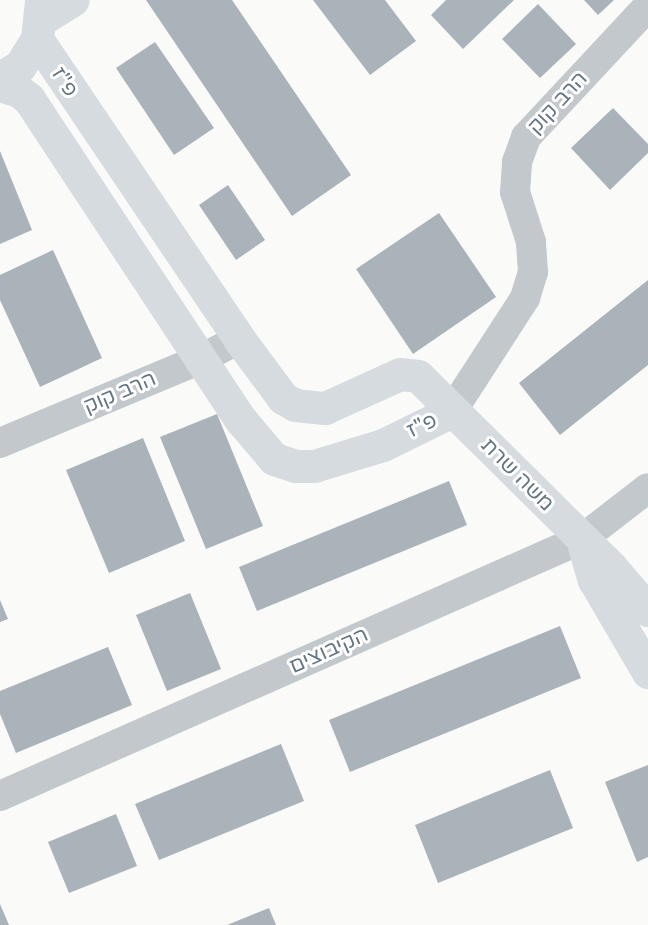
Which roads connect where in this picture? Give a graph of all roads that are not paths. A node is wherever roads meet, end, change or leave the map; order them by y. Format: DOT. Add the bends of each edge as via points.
graph roads {
  1 [pos="72,0"];
  2 [pos="648,6"];
  3 [pos="40,19"];
  4 [pos="0,78"];
  5 [pos="0,85"];
  6 [pos="239,339"];
  7 [pos="201,359"];
  8 [pos="452,411"];
  9 [pos="0,443"];
  10 [pos="648,488"];
  11 [pos="582,539"];
  12 [pos="648,610"];
  13 [pos="648,672"];
  14 [pos="0,796"];
  1 -- 3 [label="street"];
  2 -- 8 [label="street, הרב קוק" via="526,137 517,162 515,192 531,242 533,272 525,298"];
  3 -- 4 [label="street" via="20,66"];
  3 -- 6 [label="street, פ\"ז"];
  5 -- 7 [label="street, פ\"ז" via="20,91 29,99"];
  6 -- 7 [label="street, הרב קוק"];
  6 -- 8 [label="street, פ\"ז" via="283,398 295,405 325,408 408,374 426,383"];
  7 -- 8 [label="street, פ\"ז" via="257,442 274,459 295,466 314,466 383,445"];
  7 -- 9 [label="street, הרב קוק"];
  8 -- 11 [label="street, משה שרת"];
  10 -- 11 [label="street, הקיבוצים"];
  11 -- 12 [label="street, משה שרת"];
  11 -- 13 [label="street, משה שרת" via="594,580"];
  11 -- 14 [label="street, הקיבוצים"];
}
